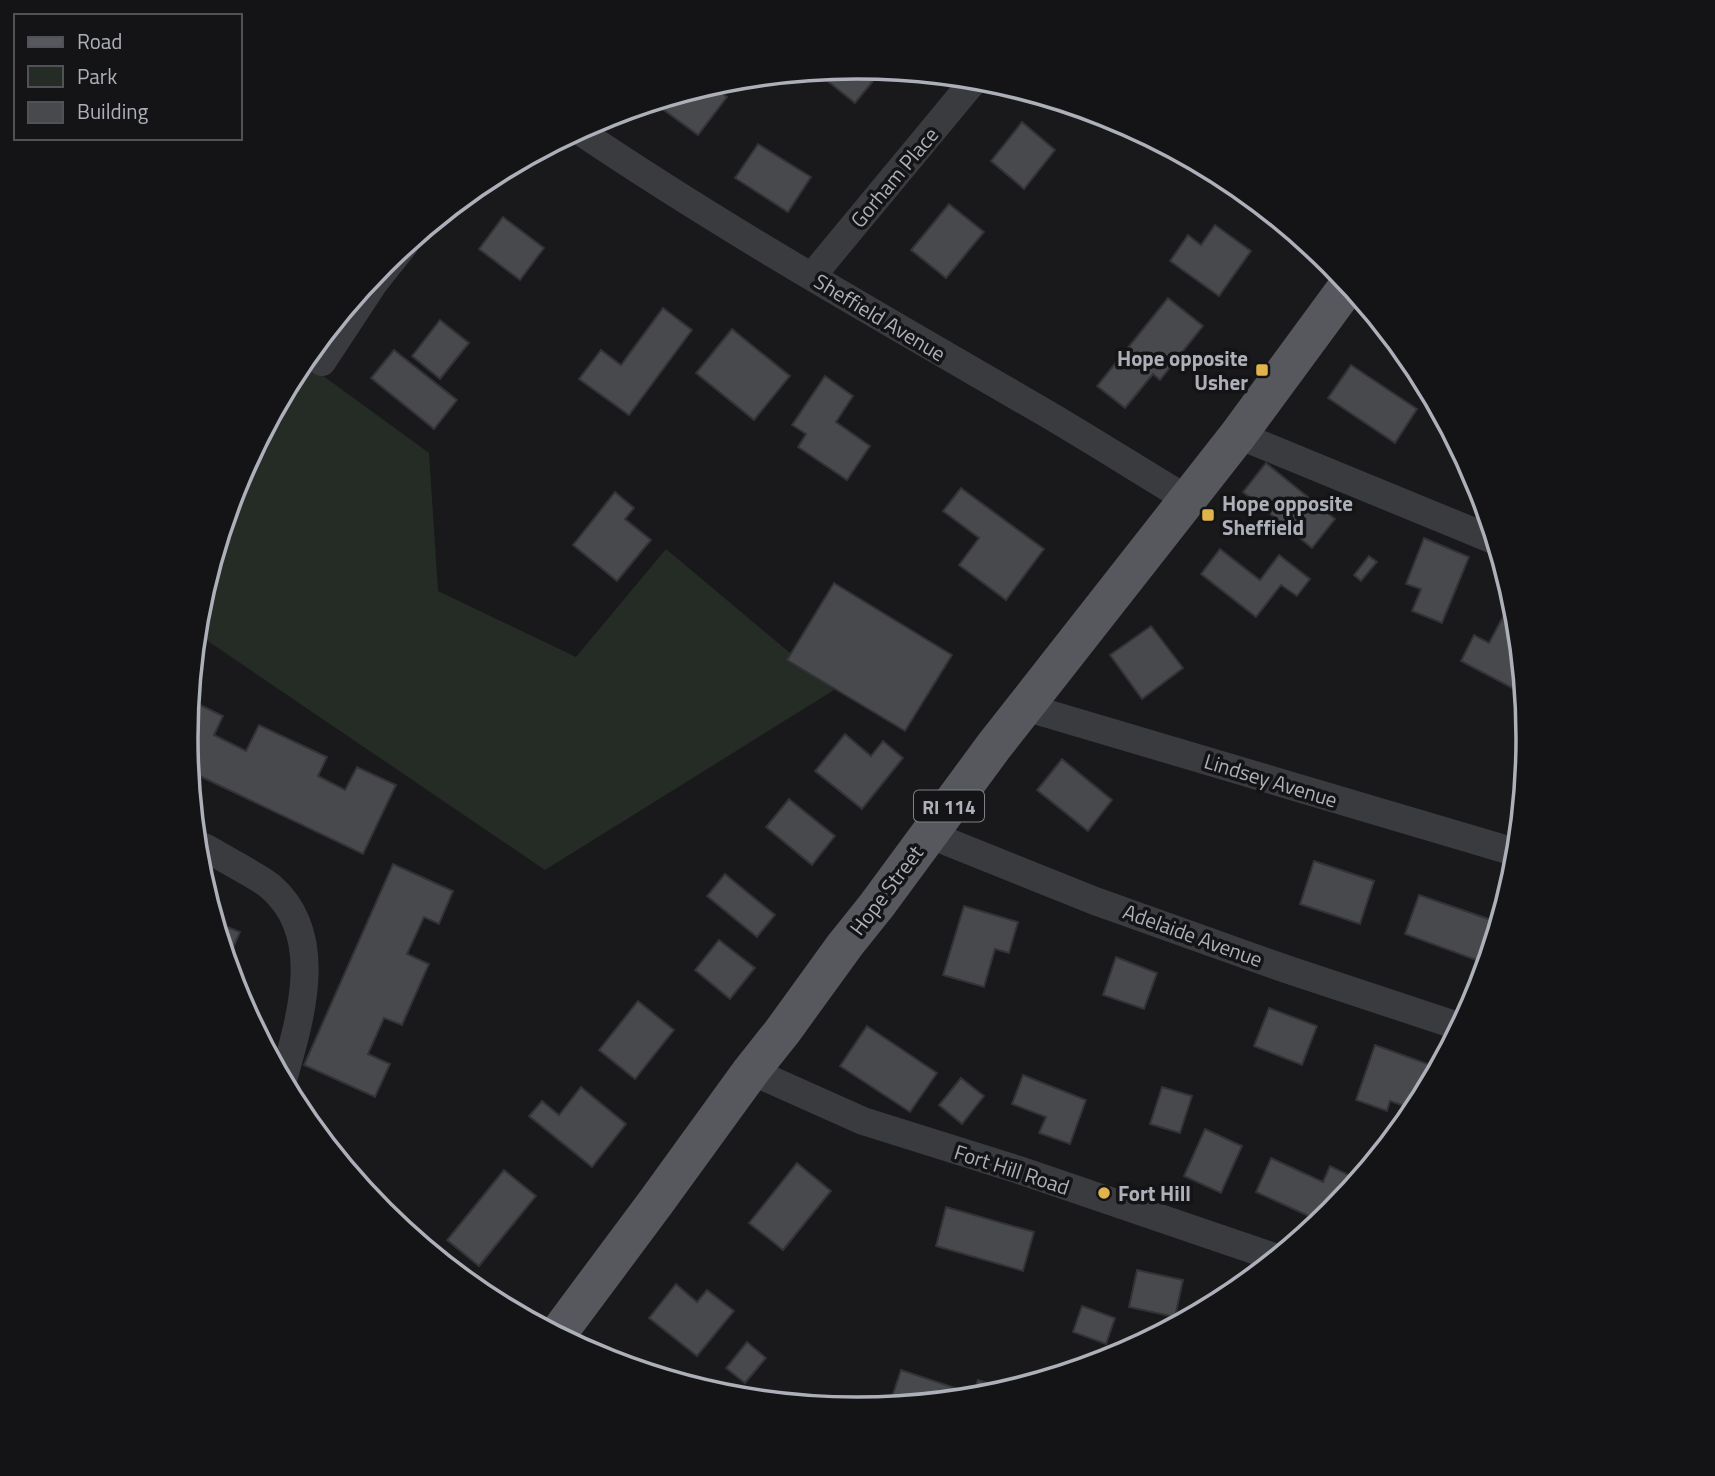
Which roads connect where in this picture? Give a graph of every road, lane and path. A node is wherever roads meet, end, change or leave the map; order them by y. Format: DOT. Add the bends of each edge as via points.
graph roads {
  1 [pos="968,88"];
  2 [pos="588,137"];
  3 [pos="812,276"];
  4 [pos="1343,292"];
  5 [pos="356,310"];
  6 [pos="322,362"];
  7 [pos="1238,435"];
  8 [pos="1187,499"];
  9 [pos="1485,537"];
  10 [pos="1025,707"];
  11 [pos="928,834"];
  12 [pos="208,849"];
  13 [pos="1507,850"];
  14 [pos="1452,1024"];
  15 [pos="287,1067"];
  16 [pos="751,1071"];
  17 [pos="1267,1255"];
  18 [pos="563,1327"];
  1 -- 3 [label="street, Gorham Place"];
  2 -- 3 [label="street, Sheffield Avenue" via="652,181"];
  3 -- 8 [label="street, Sheffield Avenue"];
  4 -- 7 [label="main road, Hope Street / RI 114"];
  5 -- 6 [label="street"];
  7 -- 8 [label="main road, Hope Street / RI 114"];
  7 -- 9 [label="street"];
  8 -- 10 [label="main road, Hope Street / RI 114"];
  10 -- 11 [label="main road, Hope Street / RI 114"];
  10 -- 13 [label="street, Lindsey Avenue"];
  11 -- 14 [label="street, Adelaide Avenue" via="1095,901"];
  11 -- 16 [label="main road, Hope Street / RI 114"];
  12 -- 15 [label="street" via="268,884 290,909 301,939 305,980"];
  16 -- 17 [label="street, Fort Hill Road" via="863,1121"];
  16 -- 18 [label="main road, Hope Street / RI 114"];
}
